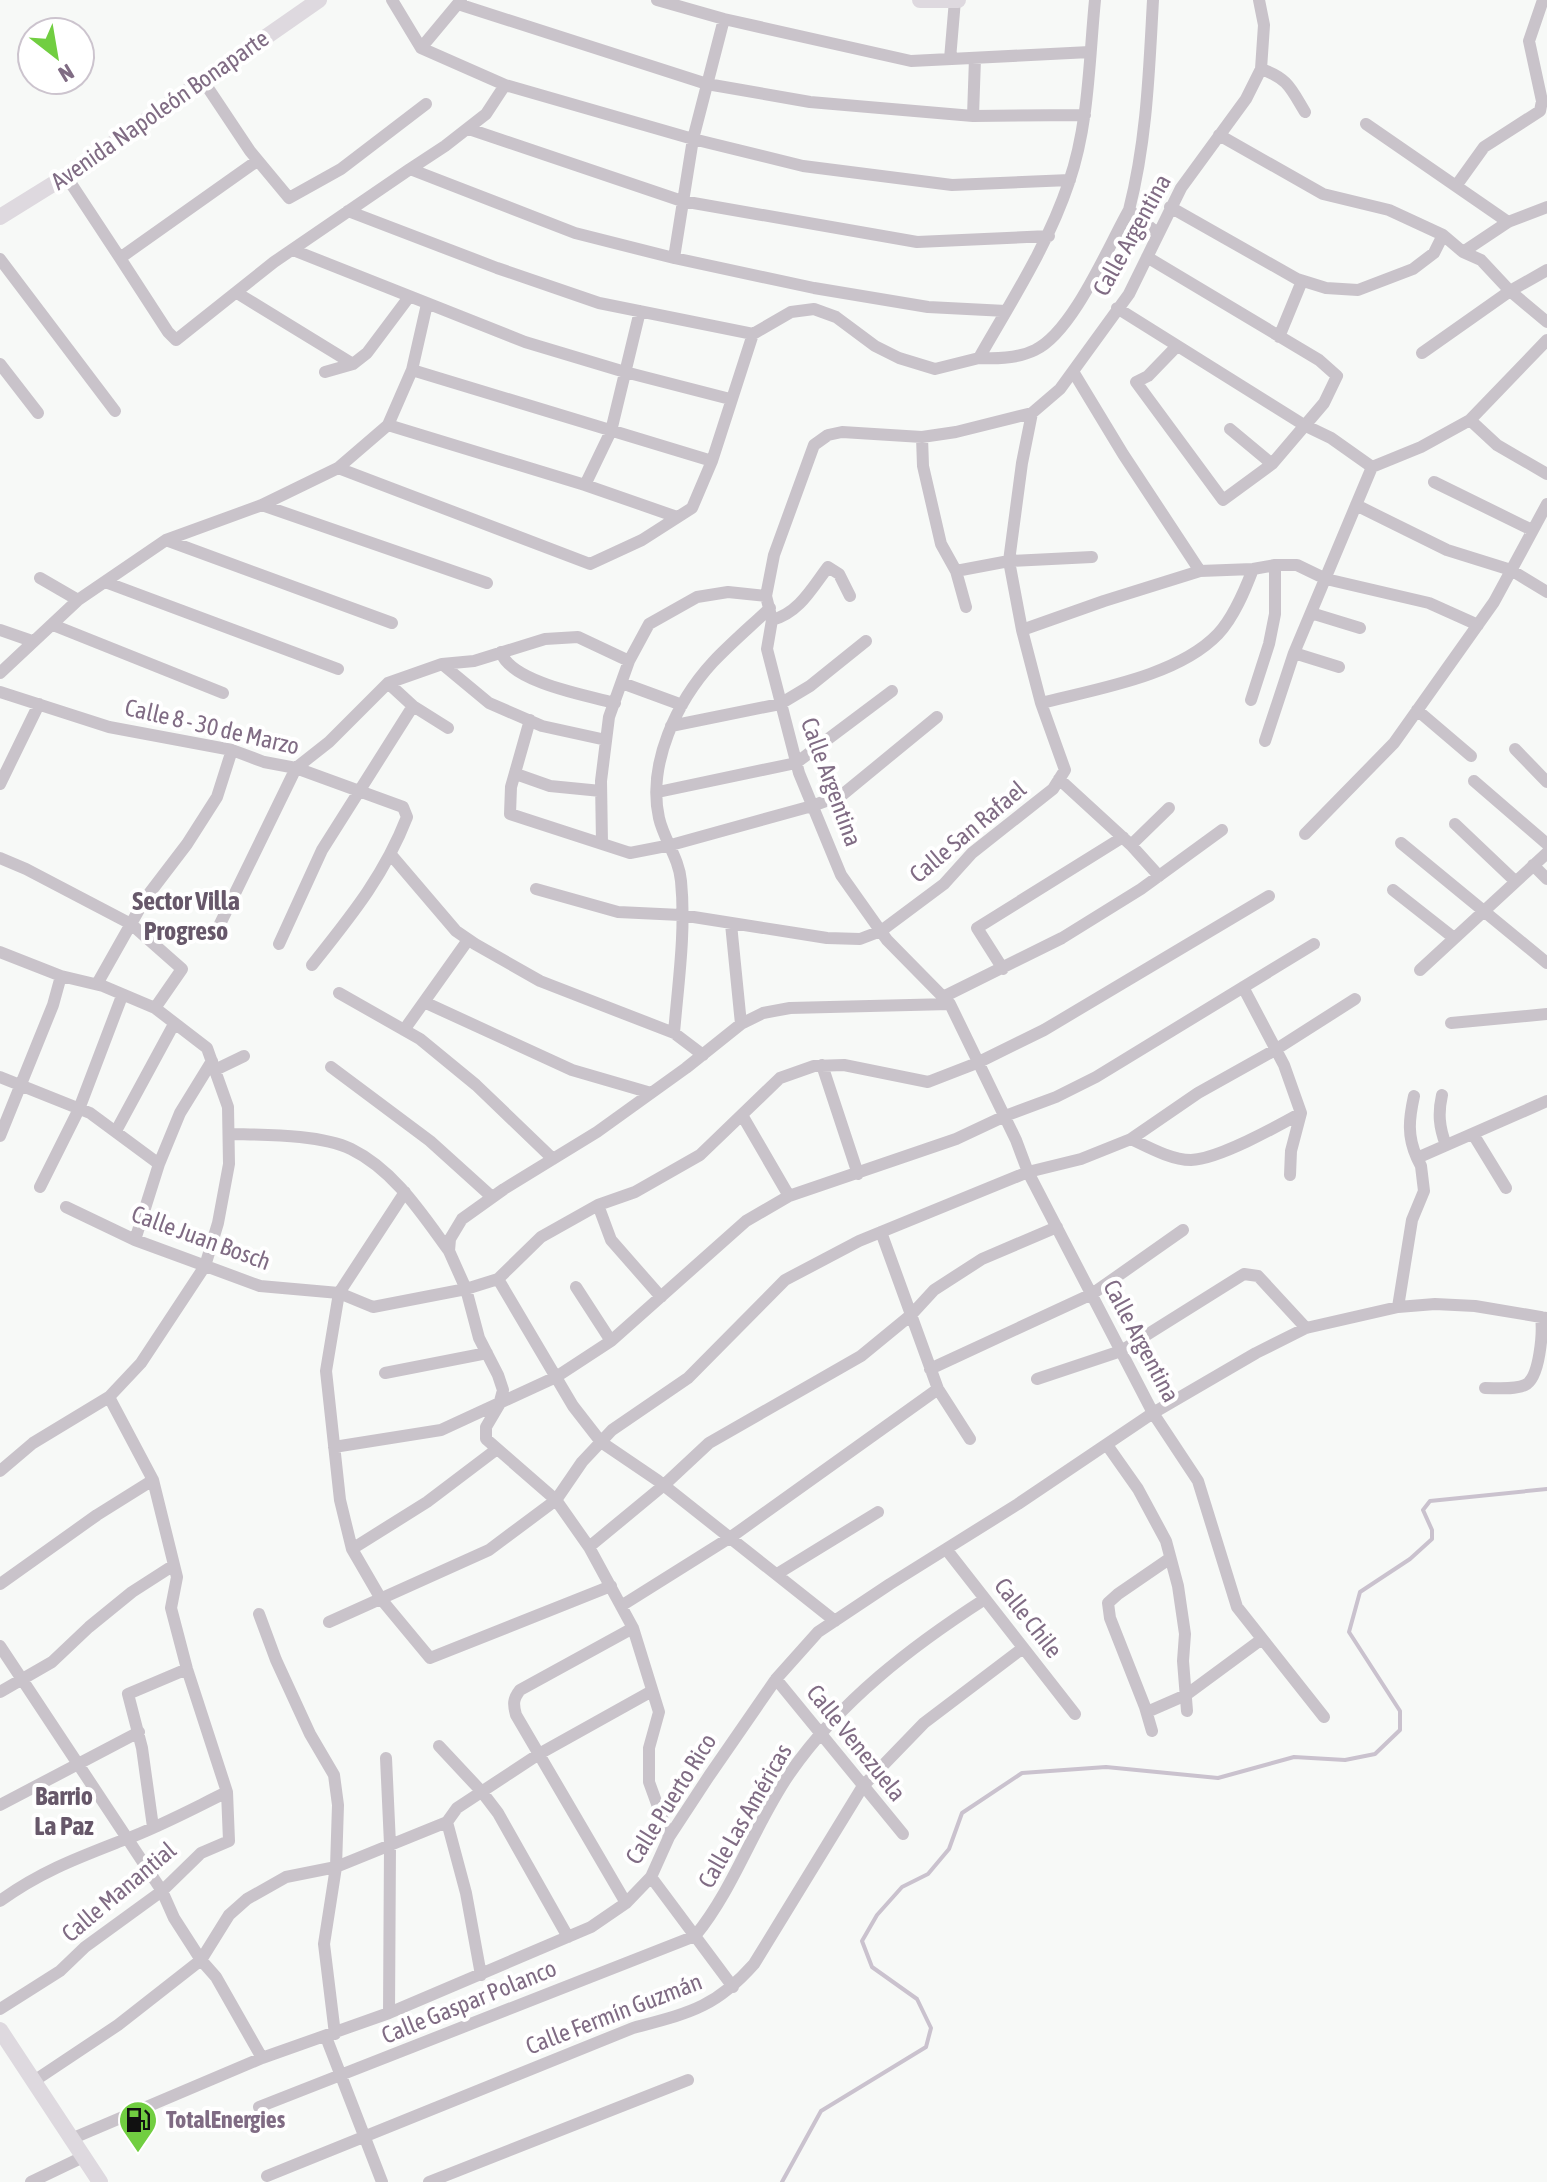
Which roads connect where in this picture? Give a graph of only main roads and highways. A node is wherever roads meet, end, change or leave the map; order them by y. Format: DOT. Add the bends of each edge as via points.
graph roads {
  1 [pos="319,0"];
  2 [pos="920,0"];
  3 [pos="956,0"];
  4 [pos="0,217"];
  5 [pos="0,2030"];
  6 [pos="100,2182"];
  1 -- 4 [label="main road, Avenida Napoleón Bonaparte"];
  2 -- 3 [label="main road"];
  5 -- 6 [label="main road"];
}
